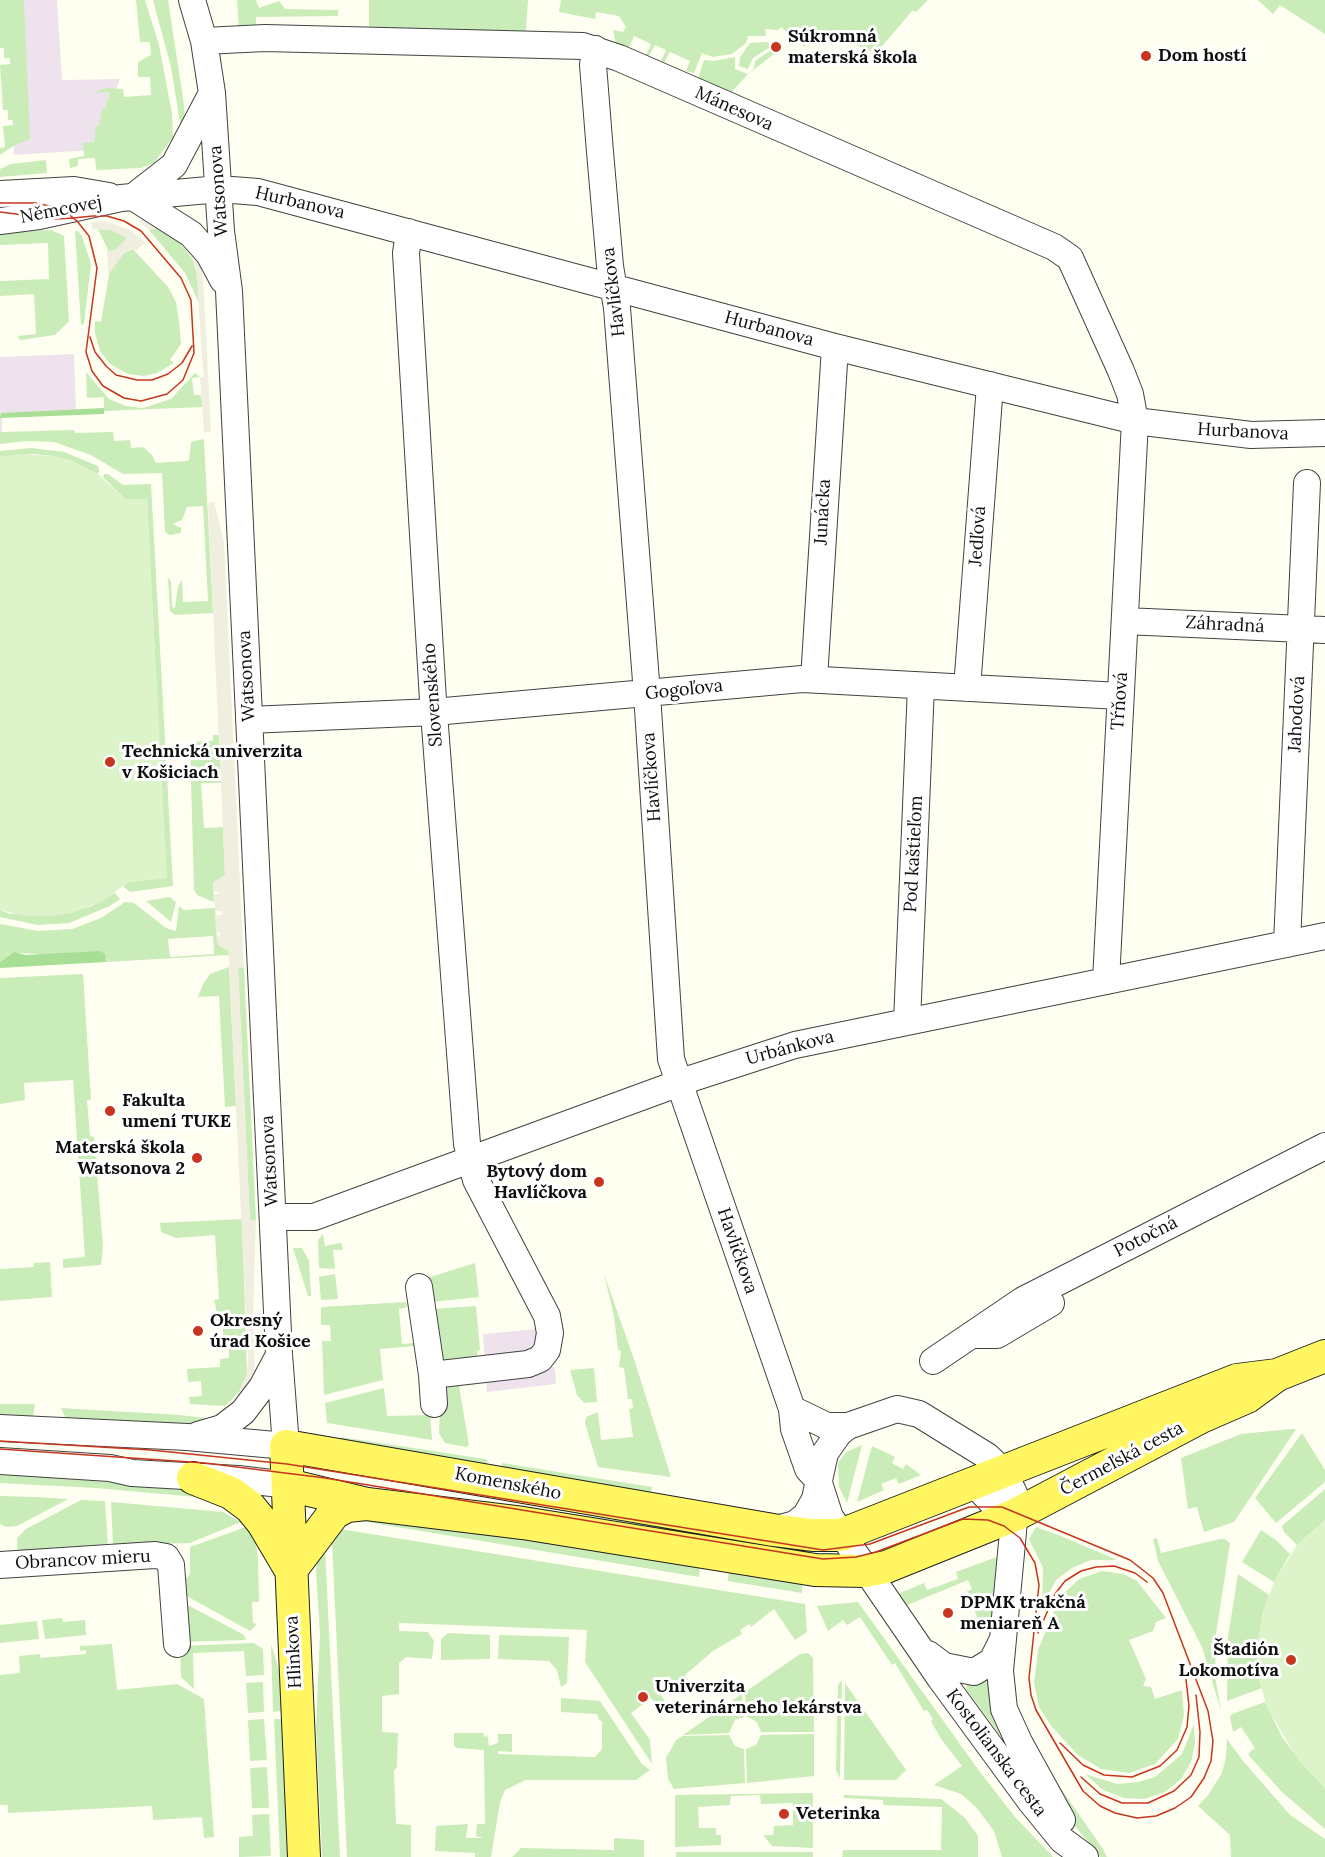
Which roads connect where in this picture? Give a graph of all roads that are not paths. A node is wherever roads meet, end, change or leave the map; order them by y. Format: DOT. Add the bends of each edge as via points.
graph roads {
  1 [pos="192,0"];
  2 [pos="204,41"];
  3 [pos="595,49"];
  4 [pos="212,93"];
  5 [pos="219,189"];
  6 [pos="0,195"];
  7 [pos="127,197"];
  8 [pos="0,221"];
  9 [pos="409,232"];
  10 [pos="613,286"];
  11 [pos="228,291"];
  12 [pos="835,347"];
  13 [pos="990,385"];
  14 [pos="1135,421"];
  15 [pos="1325,433"];
  16 [pos="1307,483"];
  17 [pos="1125,621"];
  18 [pos="1313,629"];
  19 [pos="814,679"];
  20 [pos="921,686"];
  21 [pos="967,688"];
  22 [pos="646,694"];
  23 [pos="1120,696"];
  24 [pos="434,712"];
  25 [pos="249,720"];
  26 [pos="1325,936"];
  27 [pos="1287,944"];
  28 [pos="1106,981"];
  29 [pos="908,1022"];
  30 [pos="679,1083"];
  31 [pos="1325,1146"];
  32 [pos="469,1158"];
  33 [pos="1325,1164"];
  34 [pos="273,1217"];
  35 [pos="419,1287"];
  36 [pos="970,1334"];
  37 [pos="279,1354"];
  38 [pos="1325,1356"];
  39 [pos="933,1361"];
  40 [pos="432,1375"];
  41 [pos="1277,1375"];
  42 [pos="434,1404"];
  43 [pos="792,1409"];
  44 [pos="848,1426"];
  45 [pos="0,1428"];
  46 [pos="187,1437"];
  47 [pos="286,1446"];
  48 [pos="0,1461"];
  49 [pos="1004,1472"];
  50 [pos="193,1478"];
  51 [pos="818,1480"];
  52 [pos="974,1484"];
  53 [pos="288,1485"];
  54 [pos="367,1504"];
  55 [pos="1012,1522"];
  56 [pos="773,1530"];
  57 [pos="841,1534"];
  58 [pos="964,1537"];
  59 [pos="0,1565"];
  60 [pos="291,1570"];
  61 [pos="866,1571"];
  62 [pos="1002,1641"];
  63 [pos="177,1644"];
  64 [pos="919,1645"];
  65 [pos="1084,1855"];
  66 [pos="304,1857"];
  1 -- 2 [label="street, Watsonova"];
  2 -- 3 [label="street, Mánesova" via="235,38 568,44"];
  2 -- 4 [label="street, Watsonova"];
  3 -- 10 [label="street, Havlíčkova" via="593,65"];
  3 -- 14 [label="street, Mánesova" via="1063,252 1074,264 1121,371"];
  4 -- 5 [label="street, Watsonova"];
  4 -- 7 [label="street, Němcovej" via="174,165"];
  5 -- 7 [label="street, Němcovej"];
  5 -- 9 [label="street, Hurbanova" via="275,195"];
  5 -- 11 [label="street, Watsonova"];
  6 -- 7 [label="street, Němcovej" via="74,190"];
  7 -- 8 [label="street, Němcovej"];
  7 -- 11 [label="street" via="191,234 213,261"];
  9 -- 10 [label="street, Hurbanova"];
  9 -- 24 [label="street, Slovenského" via="406,253"];
  10 -- 12 [label="street, Hurbanova"];
  10 -- 22 [label="street, Havlíčkova"];
  11 -- 25 [label="street, Watsonova"];
  12 -- 13 [label="street, Hurbanova"];
  12 -- 19 [label="street, Junácka"];
  13 -- 14 [label="street, Hurbanova"];
  13 -- 21 [label="street, Jedľová"];
  14 -- 15 [label="street, Hurbanova" via="1251,435"];
  14 -- 17 [label="street, Tŕňová"];
  16 -- 18 [label="street, Jahodová"];
  17 -- 18 [label="street, Záhradná"];
  17 -- 23 [label="street, Tŕňová"];
  18 -- 27 [label="street, Jahodová"];
  19 -- 20 [label="street, Gogoľova"];
  19 -- 22 [label="street, Gogoľova"];
  20 -- 21 [label="street, Gogoľova"];
  20 -- 29 [label="street, Pod kaštieľom"];
  21 -- 23 [label="street, Gogoľova"];
  22 -- 24 [label="street, Gogoľova"];
  22 -- 30 [label="street, Havlíčkova" via="671,1059"];
  23 -- 28 [label="street, Tŕňová"];
  24 -- 25 [label="street, Gogoľova"];
  24 -- 32 [label="street, Slovenského"];
  25 -- 34 [label="street, Watsonova"];
  26 -- 27 [label="street, Urbánkova"];
  27 -- 28 [label="street, Urbánkova"];
  28 -- 29 [label="street, Urbánkova"];
  29 -- 30 [label="street, Urbánkova" via="795,1045"];
  30 -- 32 [label="street, Urbánkova"];
  30 -- 43 [label="street, Havlíčkova"];
  31 -- 36 [label="street, Potočná" via="1023,1300"];
  32 -- 34 [label="street, Urbánkova" via="314,1217"];
  32 -- 40 [label="street, Slovenského" via="476,1180 538,1294 550,1324 550,1342 544,1355 528,1364"];
  33 -- 36 [label="street, Potočná" via="1044,1306 1010,1329 991,1336"];
  34 -- 37 [label="street, Watsonova"];
  35 -- 40 [label="street"];
  36 -- 39 [label="street, Potočná"];
  37 -- 46 [label="street, Watsonova" via="262,1387 237,1418 215,1431"];
  37 -- 47 [label="street, Watsonova"];
  38 -- 41 [label="main road, Čermeľská cesta"];
  40 -- 42 [label="street"];
  41 -- 49 [label="main road, Čermeľská cesta" via="1237,1380"];
  41 -- 55 [label="main road, Čermeľská cesta" via="1247,1397 1201,1417"];
  43 -- 44 [label="street" via="827,1426"];
  43 -- 51 [label="street, Havlíčkova" via="794,1429 808,1469"];
  44 -- 49 [label="street" via="904,1409 971,1446"];
  44 -- 51 [label="street" via="825,1453"];
  45 -- 46 [label="street, Komenského"];
  46 -- 47 [label="street, Komenského"];
  47 -- 53 [label="main road, Hlinkova"];
  47 -- 56 [label="main road, Komenského"];
  48 -- 50 [label="street, Komenského"];
  49 -- 52 [label="main road, Komenského"];
  49 -- 55 [label="street, Kostolianska cesta" via="1015,1494"];
  50 -- 53 [label="street, Komenského"];
  50 -- 60 [label="main road" via="231,1493 250,1507"];
  51 -- 56 [label="street" via="806,1515 795,1524"];
  51 -- 57 [label="street, Havlíčkova" via="826,1507"];
  52 -- 55 [label="street"];
  52 -- 57 [label="main road, Komenského"];
  53 -- 54 [label="main road, Komenského"];
  53 -- 60 [label="main road, Hlinkova"];
  54 -- 60 [label="main road" via="336,1511"];
  54 -- 61 [label="main road, Komenského" via="523,1523 816,1570"];
  55 -- 58 [label="main road, Čermeľská cesta"];
  55 -- 62 [label="street, Kostolianska cesta"];
  56 -- 57 [label="main road, Komenského"];
  57 -- 61 [label="street, Havlíčkova"];
  58 -- 61 [label="main road, Komenského" via="886,1568"];
  59 -- 63 [label="street, Obrancov mieru" via="166,1557 171,1565"];
  60 -- 66 [label="main road, Hlinkova"];
  61 -- 64 [label="street, Kostolianska cesta"];
  62 -- 64 [label="street, Kostolianska cesta" via="992,1661 974,1672 944,1666"];
  62 -- 65 [label="street, Kostolianska cesta" via="999,1671 1004,1710 1028,1760"];
  64 -- 65 [label="street, Kostolianska cesta" via="1031,1802 1062,1840"];
}
